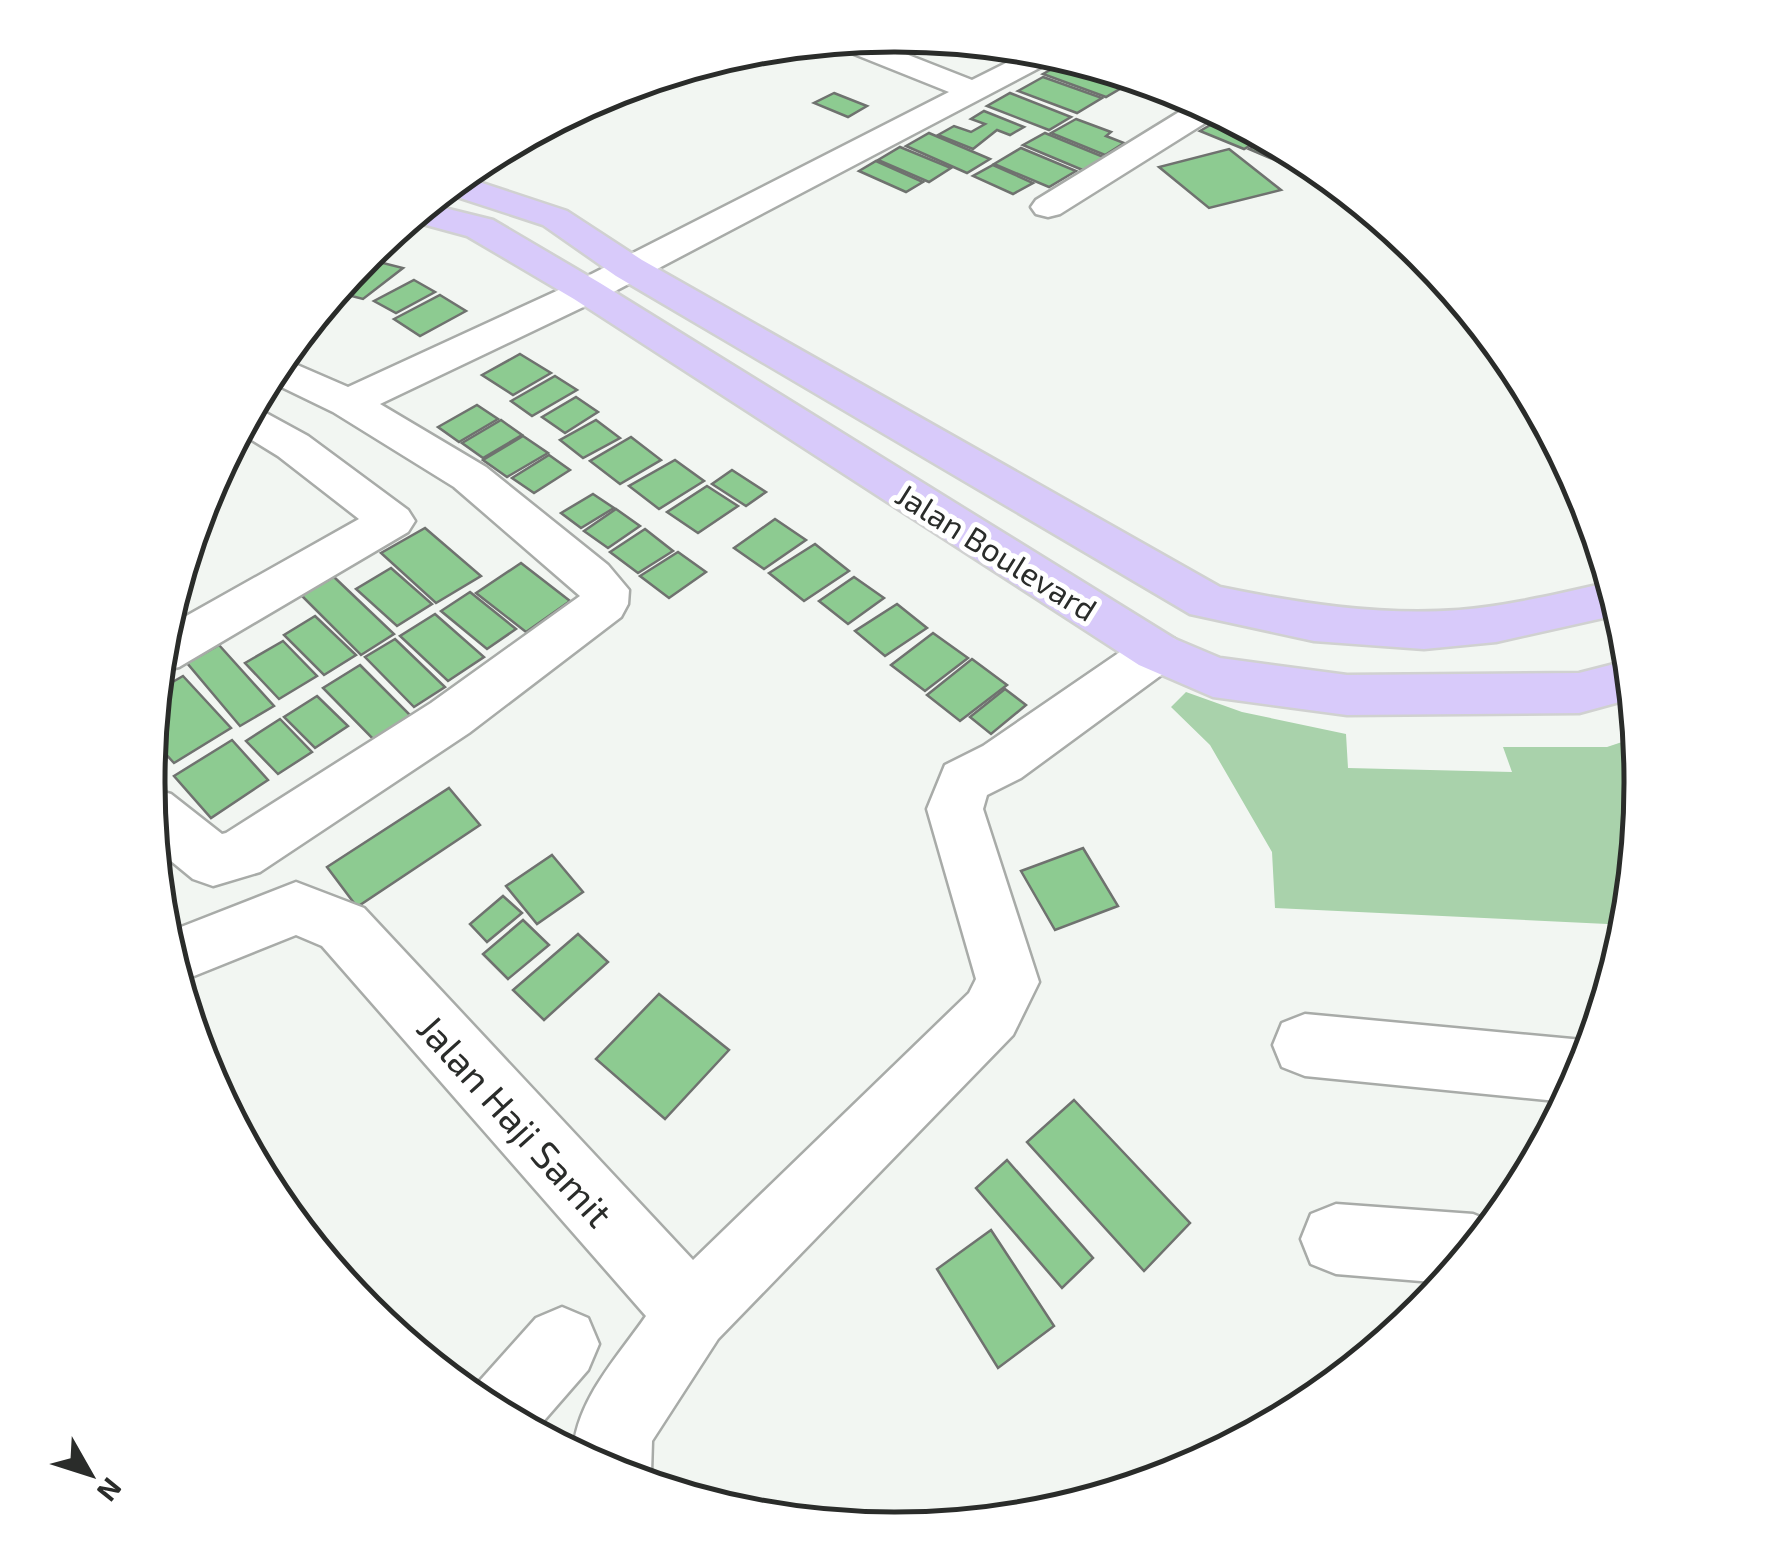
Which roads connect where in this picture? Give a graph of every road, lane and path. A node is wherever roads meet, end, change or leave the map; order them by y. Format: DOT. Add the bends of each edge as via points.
graph roads {
  1 [pos="877,53"];
  2 [pos="1024,65"];
  3 [pos="973,90"];
  4 [pos="1194,117"];
  5 [pos="469,190"];
  6 [pos="1048,207"];
  7 [pos="435,216"];
  8 [pos="629,268"];
  9 [pos="587,291"];
  10 [pos="289,375"];
  11 [pos="348,403"];
  12 [pos="259,425"];
  13 [pos="470,477"];
  14 [pos="392,521"];
  15 [pos="1602,601"];
  16 [pos="181,633"];
  17 [pos="1157,652"];
  18 [pos="1617,683"];
  19 [pos="167,823"];
  20 [pos="186,954"];
  21 [pos="1305,1045"];
  22 [pos="1565,1070"];
  23 [pos="1336,1239"];
  24 [pos="1455,1249"];
  25 [pos="692,1313"];
  26 [pos="562,1344"];
  27 [pos="510,1401"];
  28 [pos="612,1454"];
  1 -- 3 [label="street"];
  2 -- 3 [label="street"];
  3 -- 8 [label="street"];
  4 -- 6 [label="street"];
  5 -- 8 [label="main road, Jalan Boulevard" via="555,218"];
  7 -- 9 [label="main road, Jalan Boulevard" via="480,228"];
  8 -- 9 [label="street"];
  8 -- 15 [label="main road, Jalan Boulevard" via="1207,602 1302,623 1405,630 1493,624"];
  9 -- 11 [label="street"];
  9 -- 17 [label="main road, Jalan Boulevard"];
  10 -- 11 [label="street"];
  11 -- 13 [label="street"];
  12 -- 14 [label="street"];
  13 -- 14 [label="street"];
  13 -- 19 [label="street" via="605,590 604,604 450,718 240,855 214,861"];
  14 -- 16 [label="street"];
  17 -- 18 [label="main road, Jalan Boulevard" via="1214,677 1347,695 1580,693"];
  17 -- 25 [label="street" via="1002,762 964,780 955,809 1008,982 991,1014"];
  20 -- 25 [label="street, Jalan Haji Samit" via="296,908 343,927"];
  21 -- 22 [label="street"];
  23 -- 24 [label="street"];
  25 -- 28 [label="street" via="613,1430"];
  26 -- 27 [label="street"];
}
